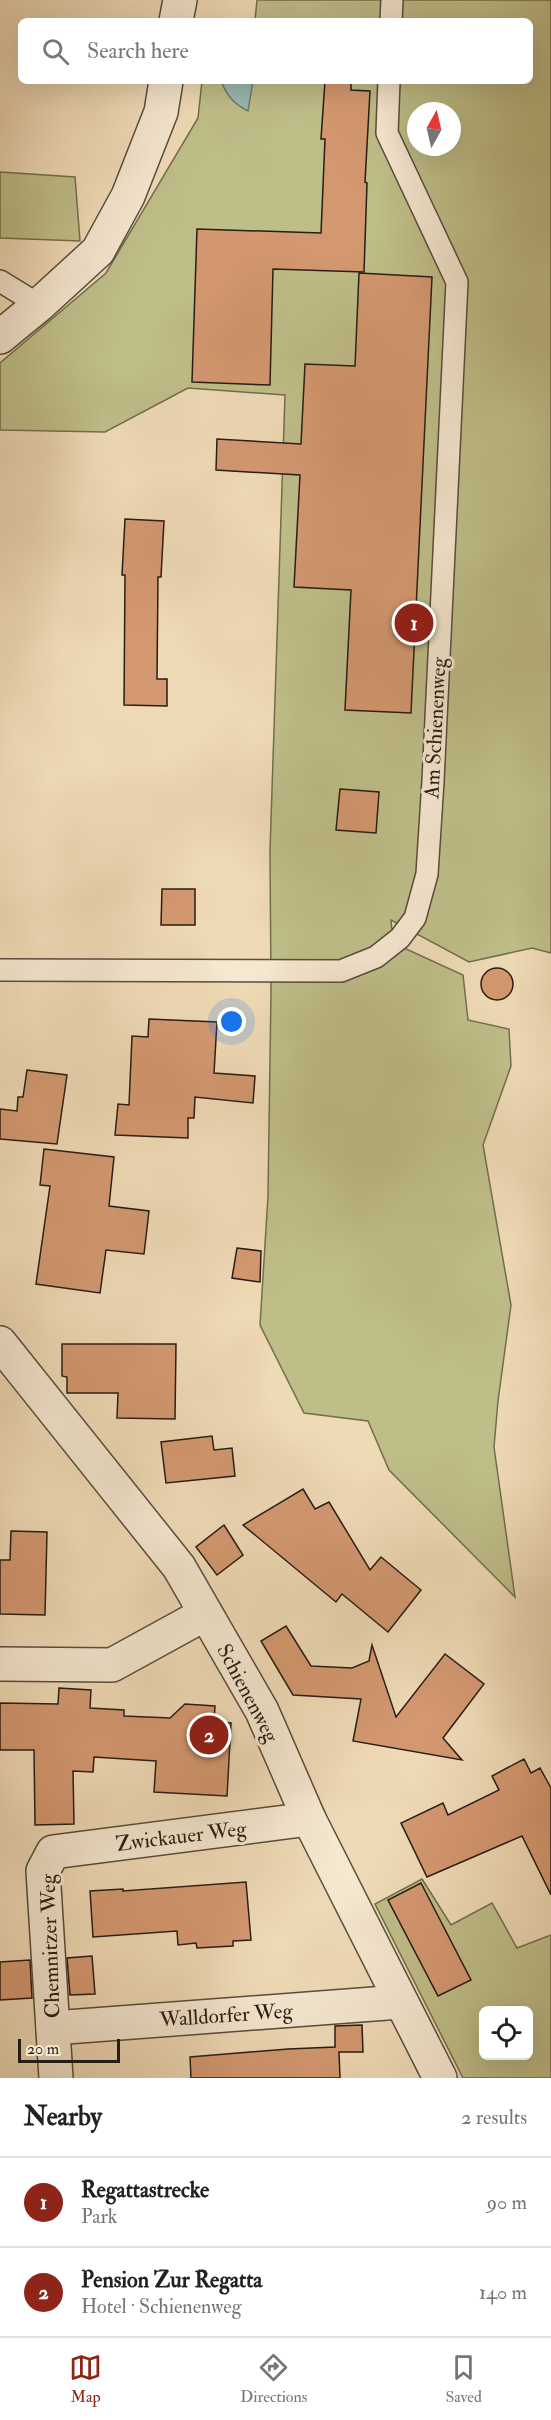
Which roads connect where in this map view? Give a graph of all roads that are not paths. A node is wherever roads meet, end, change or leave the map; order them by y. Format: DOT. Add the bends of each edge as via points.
graph roads {
  1 [pos="180,0"];
  2 [pos="392,0"];
  3 [pos="177,18"];
  4 [pos="392,18"];
  5 [pos="166,84"];
  6 [pos="389,84"];
  7 [pos="0,281"];
  8 [pos="39,305"];
  9 [pos="0,337"];
  10 [pos="0,970"];
  11 [pos="0,1343"];
  12 [pos="205,1614"];
  13 [pos="0,1664"];
  14 [pos="309,1819"];
  15 [pos="53,1852"];
  16 [pos="400,2002"];
  17 [pos="53,2028"];
  18 [pos="56,2078"];
  19 [pos="440,2078"];
  1 -- 3 [label="street"];
  2 -- 4 [label="lane"];
  5 -- 8 [label="street" via="161,112 133,185 99,251"];
  6 -- 10 [label="lane, Am Schienenweg" via="387,133 457,282 427,874 415,918 400,938 376,957 341,971"];
  7 -- 8 [label="lane"];
  8 -- 9 [label="street"];
  11 -- 12 [label="street, Schienenweg" via="179,1567"];
  12 -- 13 [label="street" via="112,1665"];
  12 -- 14 [label="street, Schienenweg" via="262,1711"];
  14 -- 15 [label="street, Zwickauer Weg"];
  14 -- 16 [label="street, Schienenweg"];
  15 -- 17 [label="street, Chemnitzer Weg" via="43,1871"];
  16 -- 17 [label="street, Walldorfer Weg"];
  16 -- 19 [label="street, Schienenweg"];
  17 -- 18 [label="street, Chemnitzer Weg"];
}
